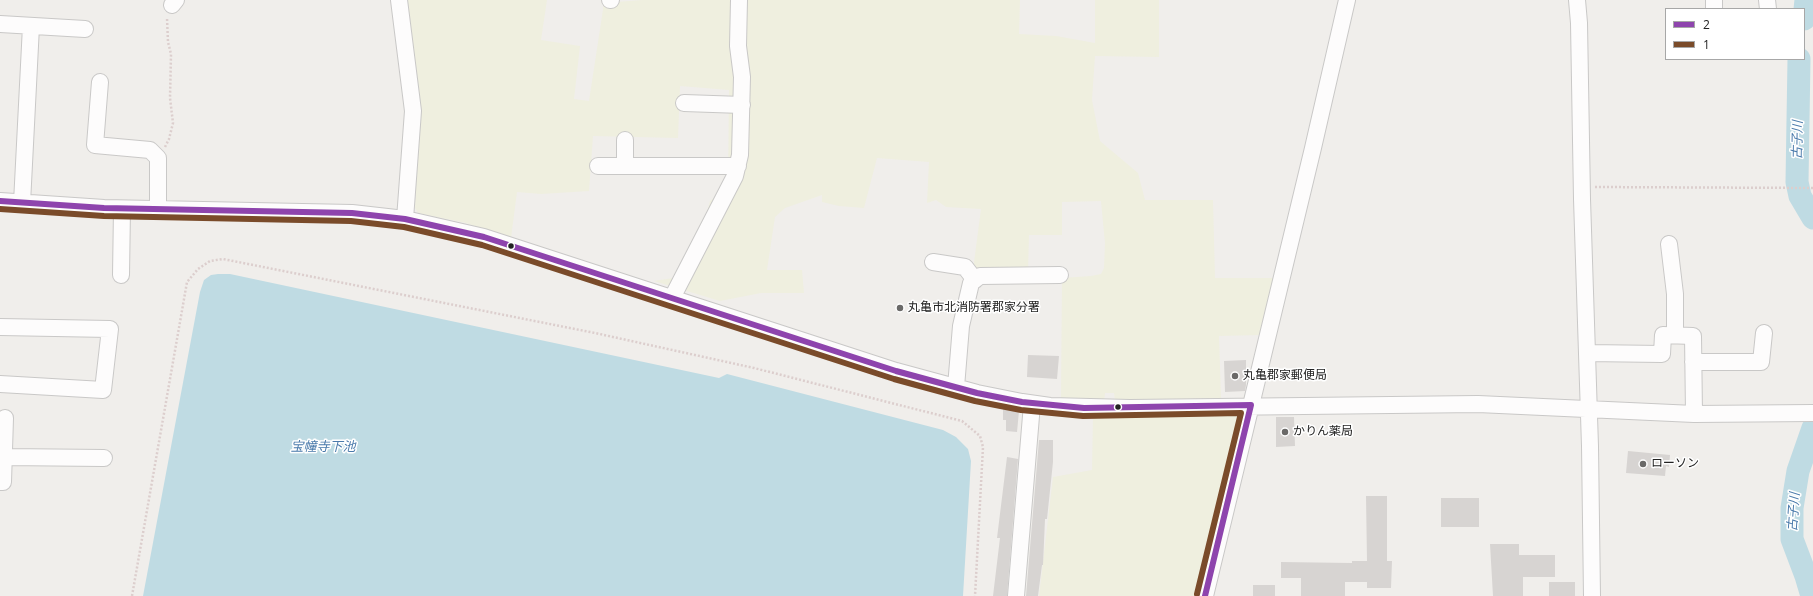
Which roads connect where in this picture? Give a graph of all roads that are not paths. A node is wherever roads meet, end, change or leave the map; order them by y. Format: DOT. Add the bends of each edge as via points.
graph roads {
  1 [pos="399,0"];
  2 [pos="739,0"];
  3 [pos="1347,0"];
  4 [pos="1577,0"];
  5 [pos="0,24"];
  6 [pos="31,26"];
  7 [pos="85,29"];
  8 [pos="100,82"];
  9 [pos="684,103"];
  10 [pos="742,105"];
  11 [pos="625,140"];
  12 [pos="598,166"];
  13 [pos="625,166"];
  14 [pos="738,166"];
  15 [pos="0,201"];
  16 [pos="22,202"];
  17 [pos="122,209"];
  18 [pos="158,209"];
  19 [pos="405,219"];
  20 [pos="1669,244"];
  21 [pos="933,262"];
  22 [pos="1060,275"];
  23 [pos="121,276"];
  24 [pos="975,280"];
  25 [pos="672,298"];
  26 [pos="0,327"];
  27 [pos="1764,333"];
  28 [pos="1675,335"];
  29 [pos="1587,353"];
  30 [pos="1693,362"];
  31 [pos="0,384"];
  32 [pos="956,387"];
  33 [pos="1032,404"];
  34 [pos="1250,405"];
  35 [pos="1588,409"];
  36 [pos="1813,413"];
  37 [pos="1694,414"];
  38 [pos="5,418"];
  39 [pos="4,457"];
  40 [pos="104,458"];
  41 [pos="0,482"];
  42 [pos="1016,596"];
  43 [pos="1205,596"];
  44 [pos="1592,596"];
  1 -- 19 [label="street" via="413,111"];
  2 -- 10 [label="street" via="738,46"];
  3 -- 34 [label="street"];
  4 -- 29 [label="street"];
  5 -- 6 [label="street"];
  6 -- 7 [label="street"];
  6 -- 16 [label="street"];
  8 -- 18 [label="street" via="96,145 150,150 158,158"];
  9 -- 10 [label="street"];
  10 -- 14 [label="street"];
  11 -- 13 [label="street"];
  12 -- 13 [label="street"];
  13 -- 14 [label="street"];
  14 -- 25 [label="street"];
  15 -- 16 [label="street"];
  16 -- 17 [label="street"];
  17 -- 18 [label="street"];
  17 -- 23 [label="street"];
  18 -- 19 [label="street" via="352,214"];
  19 -- 25 [label="street" via="484,237"];
  20 -- 28 [label="street" via="1675,294"];
  21 -- 24 [label="street" via="965,267"];
  22 -- 24 [label="street" via="980,276"];
  24 -- 32 [label="street" via="971,283 961,326"];
  25 -- 32 [label="street" via="896,371"];
  26 -- 31 [label="street" via="110,329 103,390"];
  27 -- 30 [label="street" via="1761,362"];
  28 -- 29 [label="street" via="1663,335 1662,354"];
  28 -- 30 [label="street" via="1693,336"];
  29 -- 35 [label="street"];
  30 -- 37 [label="street"];
  32 -- 33 [label="street"];
  33 -- 34 [label="street" via="1084,408"];
  33 -- 42 [label="street"];
  34 -- 35 [label="street" via="1478,404"];
  34 -- 43 [label="street"];
  35 -- 37 [label="street"];
  35 -- 44 [label="street"];
  36 -- 37 [label="street"];
  38 -- 39 [label="street"];
  39 -- 40 [label="street"];
  39 -- 41 [label="street" via="4,482"];
}
